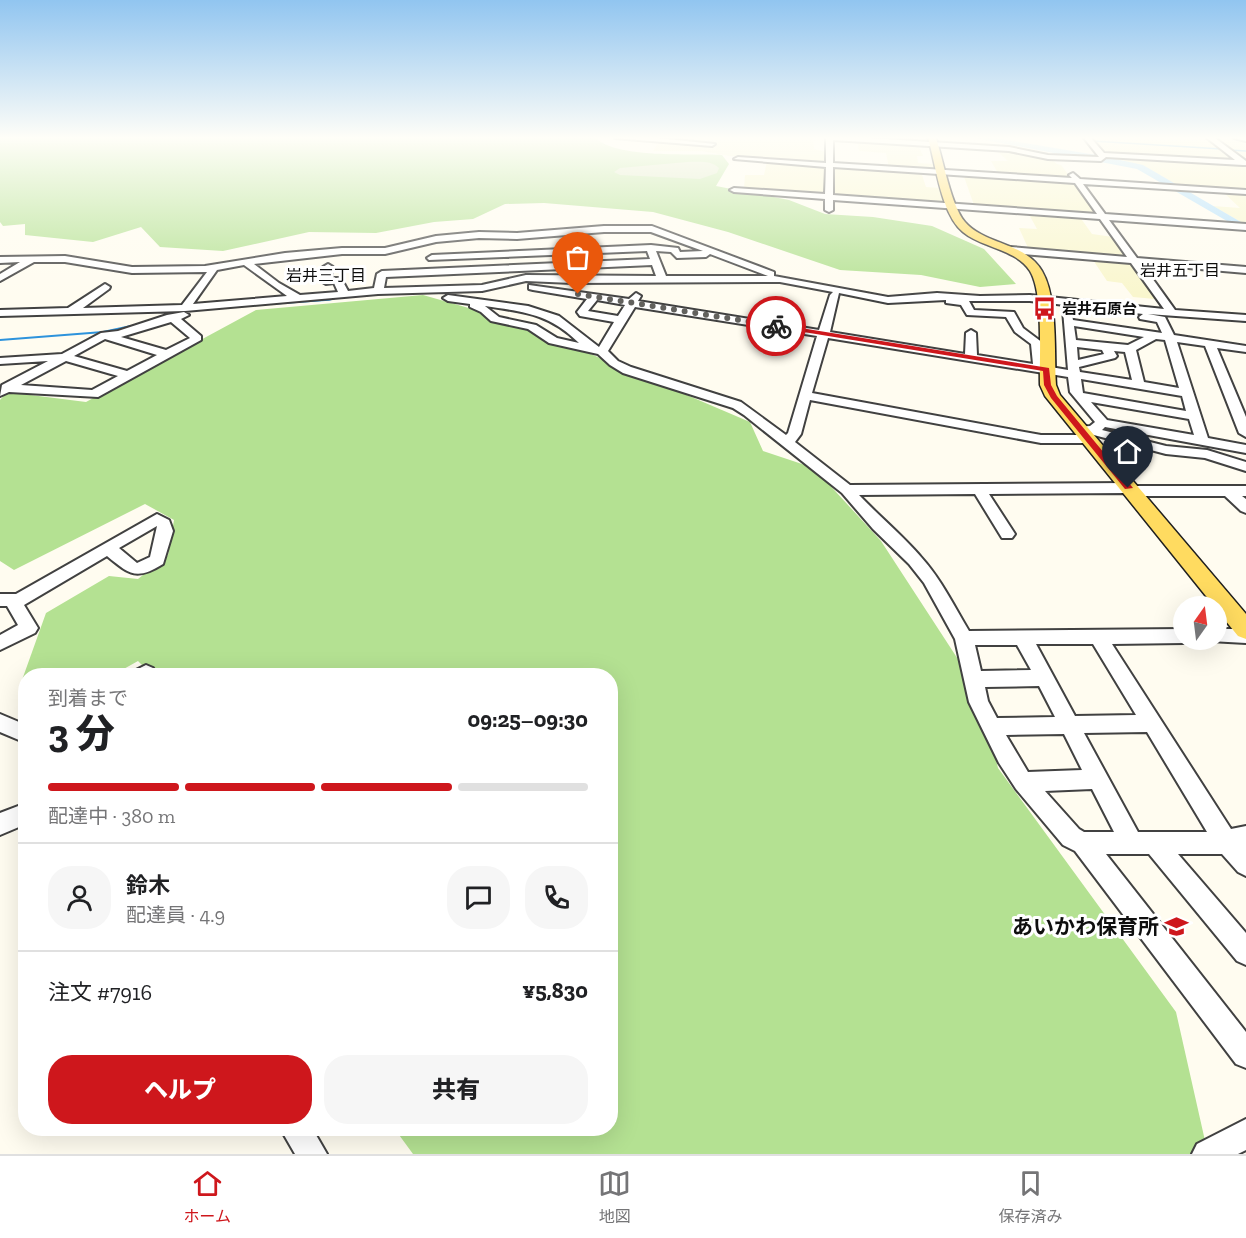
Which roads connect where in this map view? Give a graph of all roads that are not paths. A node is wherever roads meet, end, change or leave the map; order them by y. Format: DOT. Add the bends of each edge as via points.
graph roads {
  1 [pos="759,192"];
  2 [pos="830,192"];
  3 [pos="949,192"];
  4 [pos="1085,192"];
  5 [pos="830,197"];
  6 [pos="953,206"];
  7 [pos="829,210"];
  8 [pos="1103,217"];
  9 [pos="589,220"];
  10 [pos="526,225"];
  11 [pos="1246,227"];
  12 [pos="652,229"];
  13 [pos="478,235"];
  14 [pos="436,239"];
  15 [pos="651,248"];
  16 [pos="1011,250"];
  17 [pos="595,251"];
  18 [pos="714,253"];
  19 [pos="525,254"];
  20 [pos="432,258"];
  21 [pos="0,260"];
  22 [pos="31,260"];
  23 [pos="1135,261"];
  24 [pos="245,262"];
  25 [pos="655,262"];
  26 [pos="597,265"];
  27 [pos="328,267"];
  28 [pos="214,268"];
  29 [pos="1246,270"];
  30 [pos="429,272"];
  31 [pos="526,273"];
  32 [pos="0,278"];
  33 [pos="600,279"];
  34 [pos="780,279"];
  35 [pos="662,280"];
  36 [pos="509,283"];
  37 [pos="642,283"];
  38 [pos="105,287"];
  39 [pos="426,289"];
  40 [pos="546,289"];
  41 [pos="378,291"];
  42 [pos="344,294"];
  43 [pos="835,295"];
  44 [pos="300,297"];
  45 [pos="594,297"];
  46 [pos="448,298"];
  47 [pos="462,301"];
  48 [pos="1042,302"];
  49 [pos="632,303"];
  50 [pos="185,308"];
  51 [pos="1066,308"];
  52 [pos="245,309"];
  53 [pos="528,309"];
  54 [pos="71,311"];
  55 [pos="0,313"];
  56 [pos="1172,313"];
  57 [pos="171,317"];
  58 [pos="1246,318"];
  59 [pos="621,321"];
  60 [pos="1068,322"];
  61 [pos="823,333"];
  62 [pos="971,333"];
  63 [pos="1045,333"];
  64 [pos="105,335"];
  65 [pos="1155,335"];
  66 [pos="1170,338"];
  67 [pos="1070,340"];
  68 [pos="1209,342"];
  69 [pos="1246,342"];
  70 [pos="1107,347"];
  71 [pos="1130,349"];
  72 [pos="1246,349"];
  73 [pos="597,350"];
  74 [pos="166,354"];
  75 [pos="64,357"];
  76 [pos="971,357"];
  77 [pos="0,361"];
  78 [pos="1043,368"];
  79 [pos="1074,370"];
  80 [pos="127,375"];
  81 [pos="1139,385"];
  82 [pos="3,389"];
  83 [pos="1187,393"];
  84 [pos="806,396"];
  85 [pos="1080,396"];
  86 [pos="1194,416"];
  87 [pos="1091,430"];
  88 [pos="1246,433"];
  89 [pos="1202,441"];
  90 [pos="786,442"];
  91 [pos="1246,449"];
  92 [pos="1246,467"];
  93 [pos="979,489"];
  94 [pos="1130,489"];
  95 [pos="847,490"];
  96 [pos="1246,490"];
  97 [pos="1229,491"];
  98 [pos="1246,508"];
  99 [pos="1007,534"];
  100 [pos="108,548"];
  101 [pos="6,600"];
  102 [pos="1246,630"];
  103 [pos="1173,636"];
  104 [pos="1227,636"];
  105 [pos="1246,636"];
  106 [pos="964,638"];
  107 [pos="1023,638"];
  108 [pos="1099,638"];
  109 [pos="0,643"];
  110 [pos="1045,678"];
  111 [pos="973,679"];
  112 [pos="0,723"];
  113 [pos="1152,723"];
  114 [pos="1070,725"];
  115 [pos="991,726"];
  116 [pos="18,731"];
  117 [pos="1098,779"];
  118 [pos="1023,783"];
  119 [pos="18,816"];
  120 [pos="0,824"];
  121 [pos="1237,840"];
  122 [pos="1083,843"];
  123 [pos="1143,843"];
  124 [pos="1246,864"];
  125 [pos="1246,952"];
  126 [pos="1246,1054"];
  127 [pos="300,1136"];
  128 [pos="312,1154"];
  1 -- 5 [label="street"];
  2 -- 5 [label="street"];
  3 -- 6 [label="main road"];
  4 -- 8 [label="street"];
  5 -- 6 [label="street"];
  5 -- 7 [label="street"];
  6 -- 8 [label="street"];
  6 -- 16 [label="main road" via="966,228"];
  8 -- 11 [label="street"];
  8 -- 23 [label="street"];
  9 -- 12 [label="street"];
  10 -- 13 [label="street"];
  12 -- 13 [label="street"];
  12 -- 18 [label="street"];
  13 -- 14 [label="street"];
  14 -- 20 [label="street"];
  14 -- 24 [label="street" via="385,251 342,251"];
  15 -- 17 [label="street"];
  15 -- 18 [label="street" via="668,248 677,255"];
  15 -- 25 [label="street"];
  16 -- 23 [label="street"];
  16 -- 48 [label="main road" via="1037,273"];
  17 -- 19 [label="street"];
  17 -- 26 [label="street"];
  18 -- 34 [label="street"];
  19 -- 20 [label="street"];
  19 -- 31 [label="street"];
  20 -- 30 [label="street"];
  21 -- 22 [label="street"];
  22 -- 28 [label="street" via="76,260 132,270"];
  22 -- 32 [label="street"];
  23 -- 29 [label="street"];
  23 -- 56 [label="street"];
  24 -- 28 [label="street"];
  24 -- 44 [label="street" via="277,288"];
  25 -- 26 [label="street"];
  25 -- 35 [label="street"];
  26 -- 31 [label="street"];
  26 -- 33 [label="street"];
  27 -- 42 [label="street" via="326,281 338,280"];
  28 -- 50 [label="street"];
  30 -- 31 [label="street"];
  30 -- 39 [label="street"];
  30 -- 41 [label="street" via="382,274"];
  31 -- 33 [label="street" via="572,280"];
  31 -- 36 [label="street"];
  33 -- 37 [label="street"];
  34 -- 35 [label="street"];
  34 -- 48 [label="street" via="888,300 937,296"];
  35 -- 37 [label="street"];
  36 -- 39 [label="street" via="482,288"];
  36 -- 40 [label="street"];
  37 -- 43 [label="street" via="771,284"];
  37 -- 49 [label="street"];
  38 -- 54 [label="street"];
  39 -- 41 [label="street"];
  40 -- 45 [label="street"];
  40 -- 53 [label="street"];
  41 -- 42 [label="street"];
  42 -- 44 [label="street"];
  43 -- 61 [label="street"];
  43 -- 78 [label="street" via="895,305 964,302 971,313 1010,314 1019,330 1037,343"];
  44 -- 50 [label="street"];
  45 -- 49 [label="street"];
  45 -- 59 [label="street" via="584,314"];
  46 -- 47 [label="street"];
  47 -- 53 [label="street"];
  47 -- 73 [label="street" via="485,310 495,319 532,327 563,344"];
  48 -- 51 [label="street"];
  48 -- 56 [label="street"];
  48 -- 63 [label="main road"];
  49 -- 59 [label="street"];
  49 -- 61 [label="street"];
  50 -- 54 [label="street"];
  51 -- 60 [label="street"];
  51 -- 66 [label="street" via="1161,319"];
  52 -- 57 [label="street"];
  53 -- 73 [label="street" via="555,318"];
  54 -- 55 [label="street"];
  56 -- 58 [label="street"];
  57 -- 64 [label="street"];
  57 -- 74 [label="street" via="197,338"];
  59 -- 73 [label="street"];
  60 -- 65 [label="street"];
  60 -- 67 [label="street"];
  61 -- 76 [label="street"];
  61 -- 84 [label="street"];
  62 -- 76 [label="street"];
  63 -- 67 [label="street"];
  63 -- 78 [label="main road"];
  64 -- 74 [label="street"];
  64 -- 75 [label="street"];
  65 -- 66 [label="street"];
  65 -- 71 [label="street"];
  66 -- 68 [label="street"];
  66 -- 83 [label="street"];
  67 -- 70 [label="street"];
  67 -- 79 [label="street"];
  68 -- 69 [label="street"];
  68 -- 72 [label="street"];
  68 -- 88 [label="street"];
  70 -- 71 [label="street"];
  70 -- 79 [label="street" via="1112,356"];
  71 -- 81 [label="street"];
  73 -- 90 [label="street" via="627,370 737,405"];
  74 -- 80 [label="street"];
  75 -- 77 [label="street"];
  75 -- 80 [label="street"];
  75 -- 82 [label="street"];
  76 -- 78 [label="street"];
  78 -- 79 [label="street"];
  78 -- 87 [label="main road" via="1053,396"];
  79 -- 81 [label="street"];
  79 -- 85 [label="street"];
  80 -- 82 [label="street" via="93,394"];
  81 -- 83 [label="street"];
  83 -- 86 [label="street"];
  84 -- 87 [label="street" via="1041,439"];
  84 -- 90 [label="street" via="794,434"];
  85 -- 86 [label="street"];
  85 -- 87 [label="street"];
  86 -- 89 [label="street"];
  87 -- 89 [label="street"];
  87 -- 92 [label="street" via="1166,450 1207,454"];
  87 -- 94 [label="main road"];
  89 -- 91 [label="street"];
  90 -- 95 [label="street"];
  93 -- 94 [label="street"];
  93 -- 95 [label="street"];
  93 -- 99 [label="street"];
  94 -- 97 [label="street"];
  94 -- 102 [label="main road"];
  95 -- 106 [label="street" via="915,560"];
  96 -- 97 [label="street"];
  97 -- 98 [label="street"];
  100 -- 101 [label="street" via="19,600"];
  101 -- 109 [label="street" via="29,628"];
  103 -- 108 [label="street"];
  104 -- 105 [label="street"];
  106 -- 107 [label="street"];
  106 -- 111 [label="street"];
  107 -- 108 [label="street"];
  107 -- 110 [label="street"];
  108 -- 113 [label="street"];
  110 -- 111 [label="street"];
  110 -- 114 [label="street"];
  111 -- 115 [label="street"];
  112 -- 116 [label="street"];
  113 -- 114 [label="street"];
  113 -- 121 [label="street"];
  114 -- 115 [label="street"];
  114 -- 117 [label="street"];
  115 -- 118 [label="street"];
  117 -- 118 [label="street"];
  117 -- 123 [label="street"];
  118 -- 122 [label="street" via="1071,837"];
  119 -- 120 [label="street"];
  121 -- 123 [label="street"];
  121 -- 124 [label="street"];
  122 -- 123 [label="street"];
  122 -- 126 [label="street"];
  123 -- 125 [label="street"];
  127 -- 128 [label="street"];
}
